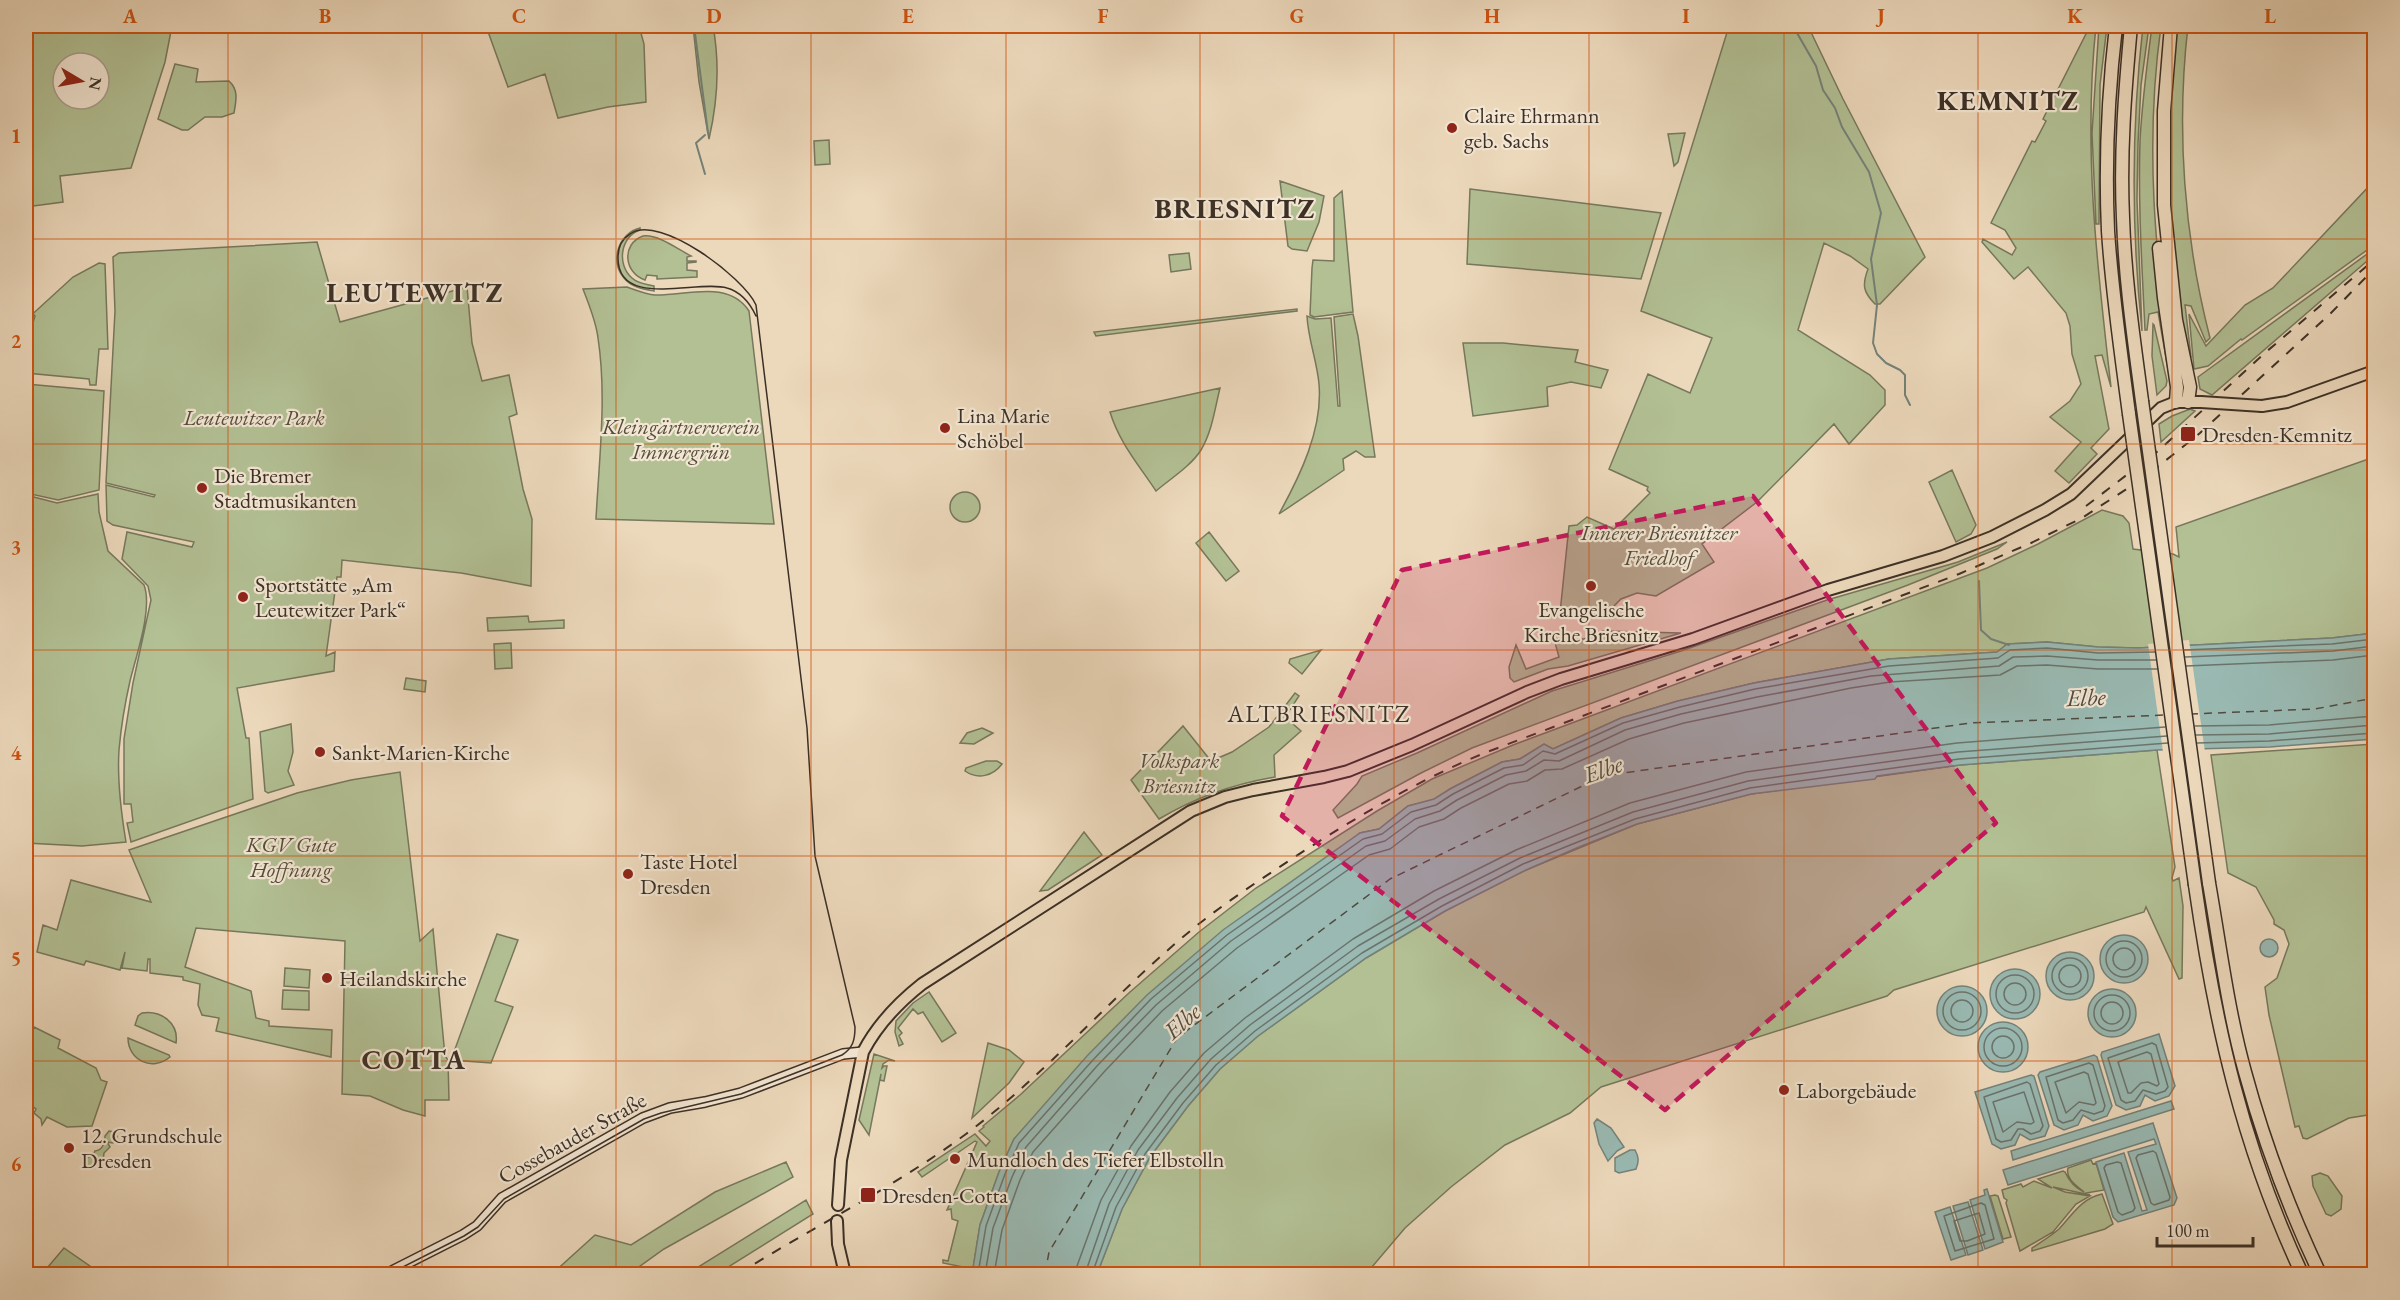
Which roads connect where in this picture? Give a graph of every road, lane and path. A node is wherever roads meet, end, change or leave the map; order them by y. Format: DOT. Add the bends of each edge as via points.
graph roads {
  1 [pos="2116,26"];
  2 [pos="2131,26"];
  3 [pos="2165,26"];
  4 [pos="2171,26"];
  5 [pos="2374,370"];
  6 [pos="2188,402"];
  7 [pos="863,1052"];
  8 [pos="838,1205"];
  9 [pos="837,1221"];
  10 [pos="386,1275"];
  11 [pos="845,1275"];
  12 [pos="2302,1275"];
  13 [pos="2320,1275"];
  1 -- 12 [label="highway, bridge" via="2107,197 2116,318 2205,954 2245,1131"];
  2 -- 13 [label="highway, bridge" via="2123,115 2122,217 2131,316 2209,883 2245,1071 2282,1187"];
  3 -- 6 [label="highway" via="2157,110 2161,275 2177,387"];
  4 -- 6 [label="highway" via="2163,111 2165,225 2176,320 2190,387"];
  5 -- 6 [label="main road, bridge" via="2287,402 2262,406"];
  6 -- 7 [label="main road" via="2161,408 2071,494 1992,537 1693,639 1561,679 1348,771 1225,797 1191,811 922,984 892,1011"];
  7 -- 8 [label="main road" via="841,1160"];
  7 -- 10 [label="main road, Cossebauder Straße" via="843,1054 741,1093 670,1108 643,1118 502,1198 464,1235"];
  9 -- 11 [label="main road"];
}
